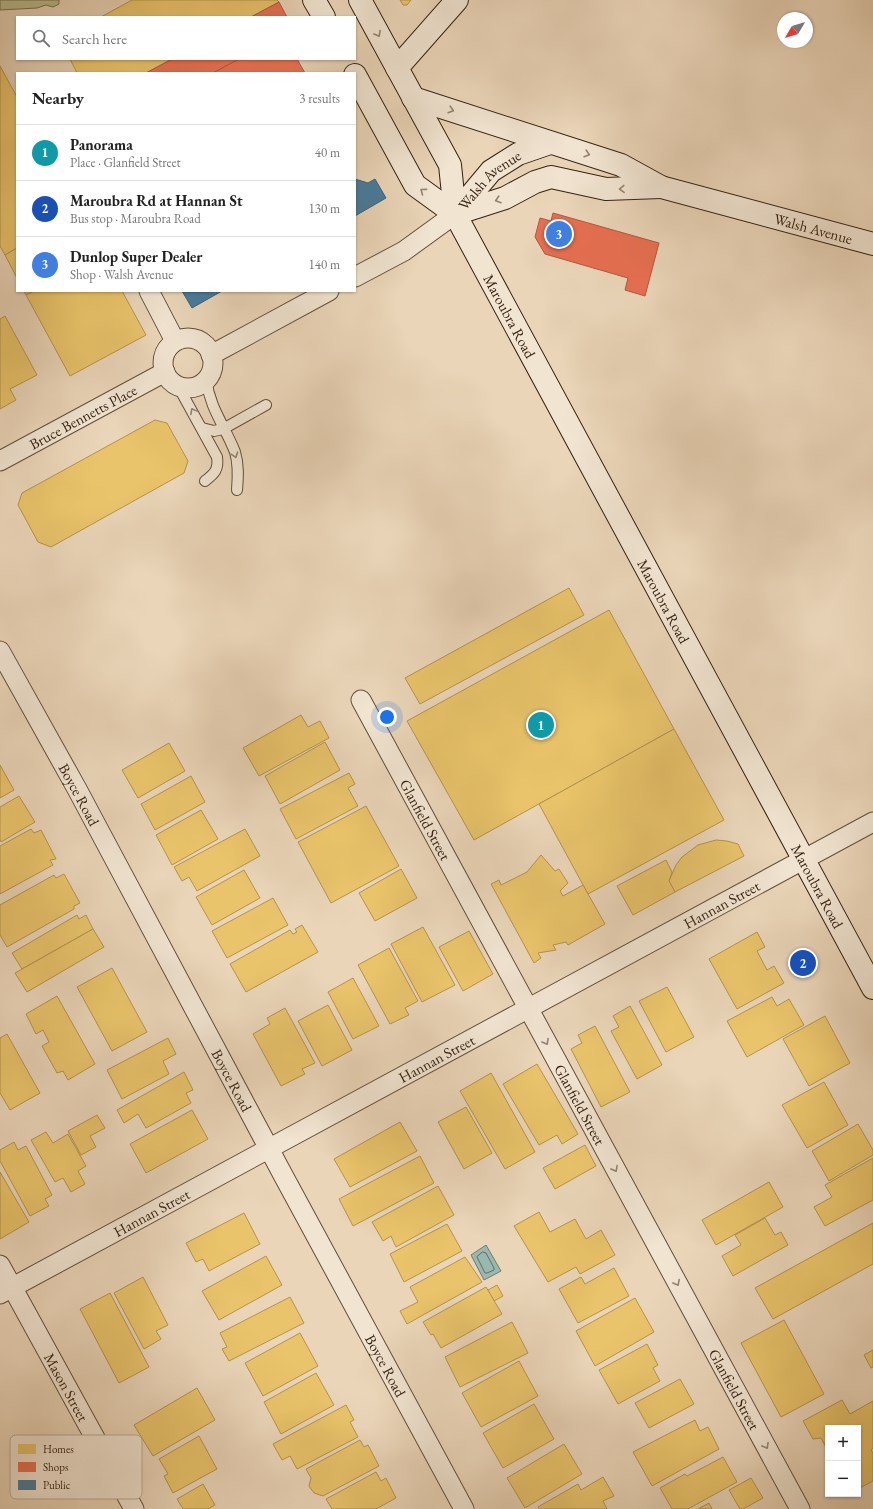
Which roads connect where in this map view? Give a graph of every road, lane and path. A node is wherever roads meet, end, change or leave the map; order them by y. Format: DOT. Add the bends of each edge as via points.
graph roads {
  1 [pos="314,0"];
  2 [pos="360,0"];
  3 [pos="457,0"];
  4 [pos="323,16"];
  5 [pos="347,60"];
  6 [pos="397,68"];
  7 [pos="353,72"];
  8 [pos="356,78"];
  9 [pos="413,98"];
  10 [pos="550,143"];
  11 [pos="661,187"];
  12 [pos="455,214"];
  13 [pos="873,244"];
  14 [pos="356,276"];
  15 [pos="150,292"];
  16 [pos="327,292"];
  17 [pos="175,341"];
  18 [pos="211,355"];
  19 [pos="165,372"];
  20 [pos="206,379"];
  21 [pos="178,386"];
  22 [pos="266,405"];
  23 [pos="202,428"];
  24 [pos="223,429"];
  25 [pos="0,461"];
  26 [pos="205,482"];
  27 [pos="237,490"];
  28 [pos="0,651"];
  29 [pos="361,700"];
  30 [pos="873,822"];
  31 [pos="804,860"];
  32 [pos="873,988"];
  33 [pos="527,1008"];
  34 [pos="269,1149"];
  35 [pos="0,1265"];
  36 [pos="6,1291"];
  37 [pos="91,1435"];
  38 [pos="128,1499"];
  39 [pos="134,1509"];
  40 [pos="464,1509"];
  41 [pos="800,1509"];
  1 -- 4 [label="main road"];
  2 -- 6 [label="main road, Maroubra Road, one-way"];
  3 -- 6 [label="main road"];
  5 -- 7 [label="main road, Maroubra Road"];
  6 -- 9 [label="main road, Maroubra Road"];
  12 -- 8 [label="main road, Maroubra Road, one-way" via="415,186"];
  9 -- 10 [label="main road, one-way"];
  9 -- 12 [label="main road, Maroubra Road" via="450,165"];
  10 -- 11 [label="main road, Walsh Avenue, one-way" via="621,165"];
  10 -- 12 [label="main road, Walsh Avenue" via="518,154 491,171"];
  11 -- 12 [label="main road, Walsh Avenue, one-way" via="606,189 552,177 535,182 505,198"];
  11 -- 13 [label="main road, Walsh Avenue"];
  12 -- 14 [label="street" via="404,251"];
  12 -- 31 [label="main road, Maroubra Road"];
  15 -- 17 [label="street"];
  16 -- 18 [label="street"];
  17 -- 18 [label="street" via="196,340 203,343"];
  17 -- 19 [label="street" via="164,358"];
  18 -- 20 [label="street" via="212,368"];
  19 -- 21 [label="street"];
  19 -- 25 [label="street, Bruce Bennetts Place"];
  20 -- 21 [label="street" via="192,387"];
  20 -- 24 [label="lane" via="211,403"];
  23 -- 21 [label="lane, one-way"];
  22 -- 24 [label="lane"];
  23 -- 24 [label="lane" via="214,431"];
  23 -- 26 [label="lane" via="218,464 216,471"];
  24 -- 27 [label="lane, one-way" via="237,461"];
  28 -- 34 [label="street, Boyce Road" via="81,796"];
  29 -- 33 [label="street, Glanfield Street"];
  30 -- 31 [label="street, Hannan Street"];
  31 -- 32 [label="main road, Maroubra Road"];
  31 -- 33 [label="street, Hannan Street"];
  33 -- 34 [label="street, Hannan Street"];
  33 -- 41 [label="street, Glanfield Street, one-way"];
  34 -- 36 [label="street, Hannan Street"];
  34 -- 40 [label="street, Boyce Road"];
  35 -- 36 [label="street, Mason Street"];
  36 -- 37 [label="street, Mason Street"];
  38 -- 39 [label="street, Mason Street"];
}
